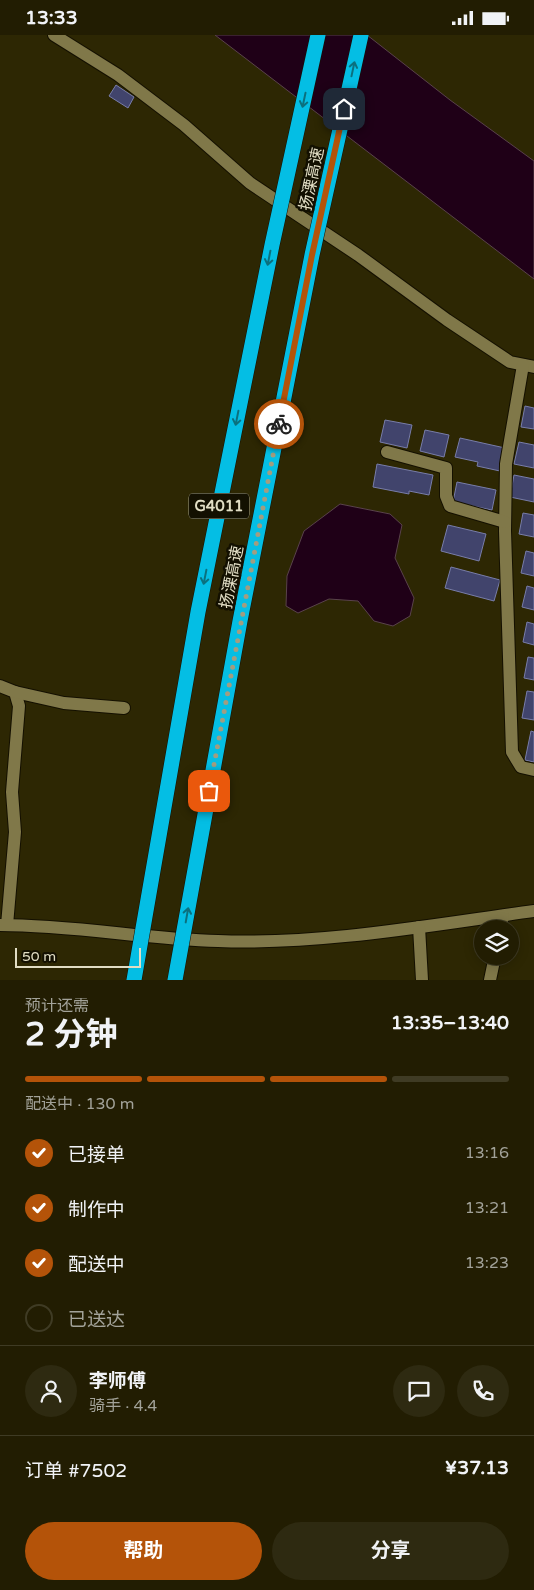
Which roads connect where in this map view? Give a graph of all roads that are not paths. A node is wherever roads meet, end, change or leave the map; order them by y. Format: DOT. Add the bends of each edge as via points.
graph roads {
  1 [pos="54,35"];
  2 [pos="318,35"];
  3 [pos="361,35"];
  4 [pos="528,366"];
  5 [pos="387,452"];
  6 [pos="505,522"];
  7 [pos="0,686"];
  8 [pos="15,692"];
  9 [pos="124,708"];
  10 [pos="534,770"];
  11 [pos="534,911"];
  12 [pos="503,916"];
  13 [pos="502,920"];
  14 [pos="3,925"];
  15 [pos="419,927"];
  16 [pos="493,965"];
  17 [pos="134,980"];
  18 [pos="175,980"];
  19 [pos="422,980"];
  20 [pos="490,980"];
  1 -- 4 [label="street" via="118,75 184,125 250,183 510,362"];
  2 -- 17 [label="highway, 扬溧高速 / G4011, one-way, bridge" via="200,603"];
  18 -- 3 [label="highway, 扬溧高速 / G4011, one-way, bridge" via="240,621 312,255"];
  4 -- 6 [label="street" via="506,464"];
  5 -- 6 [label="street" via="446,468 446,496 450,506"];
  6 -- 10 [label="street" via="512,752 520,767"];
  7 -- 8 [label="street"];
  8 -- 9 [label="street" via="64,703"];
  8 -- 14 [label="street" via="19,707 12,792 15,832"];
  11 -- 12 [label="street"];
  12 -- 13 [label="street"];
  12 -- 15 [label="street"];
  14 -- 15 [label="street" via="218,941 281,940"];
  15 -- 19 [label="street"];
  16 -- 20 [label="street"];
}
